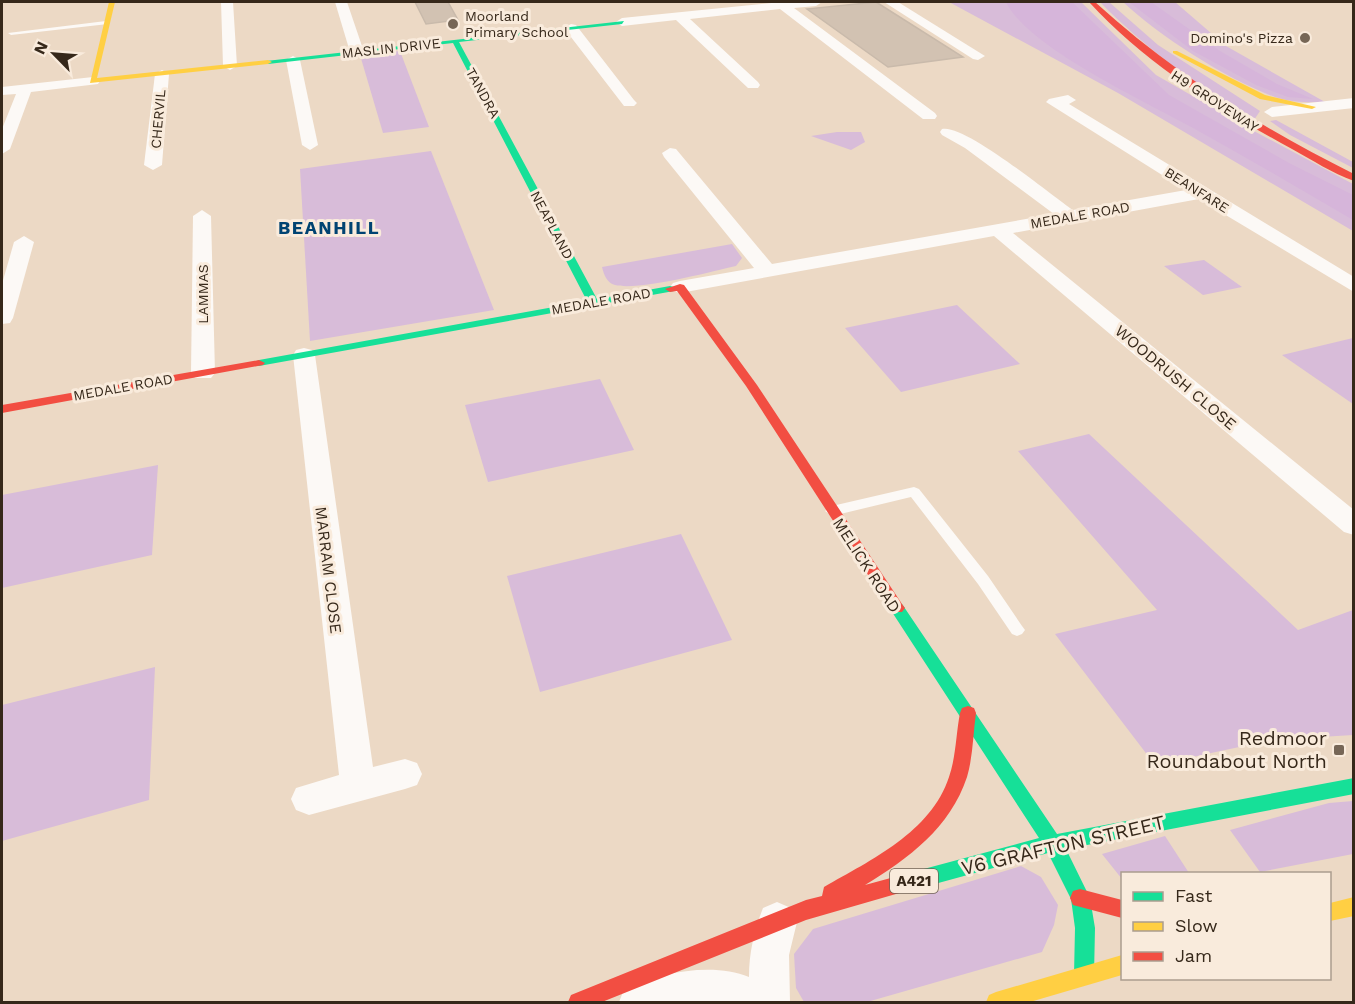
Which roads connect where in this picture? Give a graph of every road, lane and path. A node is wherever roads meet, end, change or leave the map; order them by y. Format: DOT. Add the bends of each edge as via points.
graph roads {
  1 [pos="112,2"];
  2 [pos="227,2"];
  3 [pos="341,2"];
  4 [pos="722,2"];
  5 [pos="816,2"];
  6 [pos="890,2"];
  7 [pos="1092,2"];
  8 [pos="782,5"];
  9 [pos="611,8"];
  10 [pos="732,10"];
  11 [pos="679,16"];
  12 [pos="622,21"];
  13 [pos="106,23"];
  14 [pos="571,28"];
  15 [pos="10,33"];
  16 [pos="455,41"];
  17 [pos="1161,42"];
  18 [pos="357,52"];
  19 [pos="1175,52"];
  20 [pos="978,56"];
  21 [pos="293,60"];
  22 [pos="230,66"];
  23 [pos="162,74"];
  24 [pos="93,81"];
  25 [pos="753,85"];
  26 [pos="25,89"];
  27 [pos="2,92"];
  28 [pos="1055,102"];
  29 [pos="629,103"];
  30 [pos="1353,103"];
  31 [pos="1312,107"];
  32 [pos="1353,109"];
  33 [pos="1272,112"];
  34 [pos="929,116"];
  35 [pos="1296,124"];
  36 [pos="948,132"];
  37 [pos="310,145"];
  38 [pos="512,146"];
  39 [pos="2,149"];
  40 [pos="670,153"];
  41 [pos="1323,163"];
  42 [pos="153,165"];
  43 [pos="1353,178"];
  44 [pos="1201,193"];
  45 [pos="202,216"];
  46 [pos="1070,218"];
  47 [pos="998,230"];
  48 [pos="24,242"];
  49 [pos="768,272"];
  50 [pos="1353,286"];
  51 [pos="680,287"];
  52 [pos="594,303"];
  53 [pos="2,318"];
  54 [pos="304,354"];
  55 [pos="203,373"];
  56 [pos="2,409"];
  57 [pos="832,511"];
  58 [pos="1353,525"];
  59 [pos="1017,630"];
  60 [pos="968,713"];
  61 [pos="405,774"];
  62 [pos="358,786"];
  63 [pos="1353,786"];
  64 [pos="309,799"];
  65 [pos="1053,843"];
  66 [pos="1080,898"];
  67 [pos="1353,906"];
  68 [pos="1121,909"];
  69 [pos="1331,912"];
  70 [pos="792,916"];
  71 [pos="1121,965"];
  72 [pos="1065,986"];
  73 [pos="578,1002"];
  74 [pos="640,1002"];
  75 [pos="755,1002"];
  76 [pos="769,1002"];
  77 [pos="996,1002"];
  1 -- 13 [label="main road"];
  2 -- 22 [label="street"];
  3 -- 18 [label="street"];
  4 -- 10 [label="street"];
  5 -- 8 [label="street, MASLIN DRIVE"];
  6 -- 20 [label="street"];
  7 -- 41 [label="main road, H9 GROVEWAY" via="1172,74 1240,119"];
  8 -- 10 [label="street, MASLIN DRIVE"];
  8 -- 34 [label="street"];
  9 -- 12 [label="main road"];
  10 -- 11 [label="street, MASLIN DRIVE"];
  11 -- 12 [label="street, MASLIN DRIVE"];
  11 -- 25 [label="street"];
  12 -- 14 [label="main road, MASLIN DRIVE"];
  13 -- 15 [label="lane"];
  13 -- 24 [label="main road"];
  14 -- 16 [label="main road, MASLIN DRIVE"];
  14 -- 29 [label="street"];
  16 -- 18 [label="main road, MASLIN DRIVE"];
  16 -- 38 [label="main road, TANDRA"];
  17 -- 19 [label="main road, H9 GROVEWAY"];
  18 -- 21 [label="main road, MASLIN DRIVE"];
  19 -- 31 [label="main road" via="1263,97"];
  19 -- 33 [label="main road, H9 GROVEWAY"];
  21 -- 22 [label="main road, MASLIN DRIVE"];
  21 -- 37 [label="street"];
  22 -- 23 [label="main road, MASLIN DRIVE"];
  23 -- 24 [label="main road, MASLIN DRIVE"];
  23 -- 42 [label="street, CHERVIL"];
  24 -- 26 [label="street, MASLIN DRIVE"];
  26 -- 27 [label="street, MASLIN DRIVE"];
  26 -- 39 [label="street"];
  28 -- 44 [label="street, BEANFARE"];
  30 -- 31 [label="street"];
  31 -- 33 [label="street"];
  32 -- 35 [label="street" via="1308,115"];
  33 -- 35 [label="main road, H9 GROVEWAY"];
  33 -- 41 [label="main road" via="1259,118 1262,123"];
  36 -- 46 [label="street" via="971,144"];
  38 -- 52 [label="main road, NEAPLAND"];
  40 -- 49 [label="street"];
  41 -- 43 [label="main road, H9 GROVEWAY"];
  44 -- 46 [label="street, MEDALE ROAD"];
  44 -- 50 [label="street, BEANFARE"];
  45 -- 55 [label="street, LAMMAS"];
  46 -- 47 [label="street, MEDALE ROAD"];
  47 -- 49 [label="street, MEDALE ROAD"];
  47 -- 58 [label="street, WOODRUSH CLOSE"];
  48 -- 53 [label="street"];
  49 -- 51 [label="street, MEDALE ROAD"];
  51 -- 52 [label="main road, MEDALE ROAD"];
  51 -- 57 [label="main road, MELICK ROAD" via="751,385"];
  52 -- 54 [label="main road, MEDALE ROAD"];
  54 -- 55 [label="main road, MEDALE ROAD"];
  54 -- 62 [label="street, MARRAM CLOSE"];
  55 -- 56 [label="main road, MEDALE ROAD"];
  57 -- 59 [label="lane" via="914,492"];
  57 -- 60 [label="main road, MELICK ROAD"];
  60 -- 65 [label="main road, MELICK ROAD"];
  60 -- 70 [label="main road" via="958,778 935,818 902,849"];
  61 -- 62 [label="street"];
  62 -- 64 [label="street"];
  63 -- 65 [label="main road, V6 GRAFTON STREET / A421"];
  65 -- 66 [label="main road, MELICK ROAD"];
  65 -- 70 [label="main road, V6 GRAFTON STREET / A421"];
  66 -- 68 [label="main road"];
  66 -- 72 [label="main road, MELICK ROAD" via="1085,928"];
  67 -- 69 [label="main road"];
  70 -- 73 [label="main road, V6 GRAFTON STREET / A421"];
  70 -- 76 [label="street" via="769,955"];
  71 -- 72 [label="main road"];
  72 -- 77 [label="main road"];
  74 -- 75 [label="street" via="695,991 746,995"];
}
